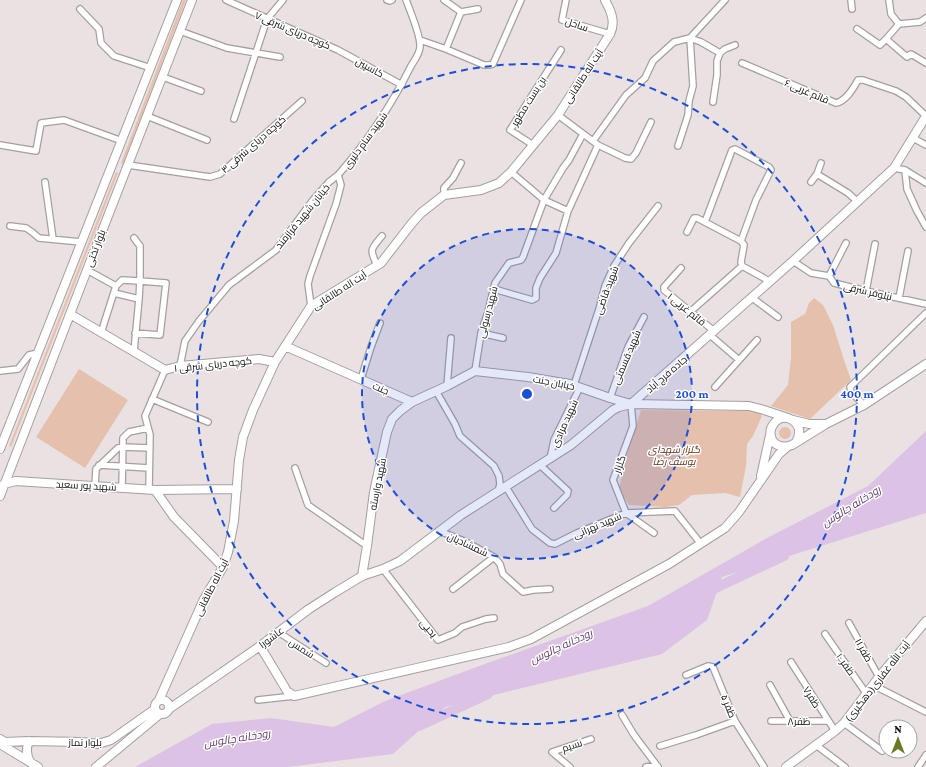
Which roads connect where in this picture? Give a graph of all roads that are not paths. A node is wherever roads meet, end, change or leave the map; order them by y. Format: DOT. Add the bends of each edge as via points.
graph roads {
  1 [pos="177,0"];
  2 [pos="192,0"];
  3 [pos="226,0"];
  4 [pos="283,0"];
  5 [pos="387,0"];
  6 [pos="392,0"];
  7 [pos="406,0"];
  8 [pos="444,0"];
  9 [pos="521,0"];
  10 [pos="566,0"];
  11 [pos="605,0"];
  12 [pos="724,0"];
  13 [pos="851,0"];
  14 [pos="889,0"];
  15 [pos="80,9"];
  16 [pos="478,9"];
  17 [pos="852,9"];
  18 [pos="461,12"];
  19 [pos="926,18"];
  20 [pos="267,19"];
  21 [pos="899,24"];
  22 [pos="857,29"];
  23 [pos="180,31"];
  24 [pos="610,34"];
  25 [pos="690,38"];
  26 [pos="886,39"];
  27 [pos="420,40"];
  28 [pos="735,45"];
  29 [pos="338,50"];
  30 [pos="446,50"];
  31 [pos="560,50"];
  32 [pos="256,53"];
  33 [pos="720,53"];
  34 [pos="280,57"];
  35 [pos="742,63"];
  36 [pos="926,63"];
  37 [pos="151,68"];
  38 [pos="162,77"];
  39 [pos="402,85"];
  40 [pos="201,91"];
  41 [pos="302,101"];
  42 [pos="714,102"];
  43 [pos="558,115"];
  44 [pos="147,116"];
  45 [pos="926,116"];
  46 [pos="234,120"];
  47 [pos="651,122"];
  48 [pos="583,134"];
  49 [pos="913,138"];
  50 [pos="207,140"];
  51 [pos="122,141"];
  52 [pos="595,143"];
  53 [pos="0,145"];
  54 [pos="533,145"];
  55 [pos="926,145"];
  56 [pos="678,146"];
  57 [pos="461,163"];
  58 [pos="821,163"];
  59 [pos="112,166"];
  60 [pos="127,168"];
  61 [pos="894,168"];
  62 [pos="905,170"];
  63 [pos="511,172"];
  64 [pos="817,174"];
  65 [pos="338,175"];
  66 [pos="45,182"];
  67 [pos="811,182"];
  68 [pos="926,183"];
  69 [pos="444,196"];
  70 [pos="544,200"];
  71 [pos="858,202"];
  72 [pos="658,206"];
  73 [pos="568,211"];
  74 [pos="705,222"];
  75 [pos="10,226"];
  76 [pos="926,227"];
  77 [pos="687,232"];
  78 [pos="382,236"];
  79 [pos="134,238"];
  80 [pos="53,239"];
  81 [pos="741,241"];
  82 [pos="82,242"];
  83 [pos="846,243"];
  84 [pos="875,244"];
  85 [pos="908,251"];
  86 [pos="793,261"];
  87 [pos="377,265"];
  88 [pos="742,266"];
  89 [pos="681,268"];
  90 [pos="87,270"];
  91 [pos="829,276"];
  92 [pos="140,281"];
  93 [pos="769,282"];
  94 [pos="116,286"];
  95 [pos="494,289"];
  96 [pos="866,291"];
  97 [pos="114,293"];
  98 [pos="751,297"];
  99 [pos="899,298"];
  100 [pos="140,300"];
  101 [pos="926,304"];
  102 [pos="311,306"];
  103 [pos="690,312"];
  104 [pos="926,313"];
  105 [pos="70,314"];
  106 [pos="644,317"];
  107 [pos="778,317"];
  108 [pos="380,323"];
  109 [pos="101,333"];
  110 [pos="135,333"];
  111 [pos="481,333"];
  112 [pos="712,333"];
  113 [pos="451,338"];
  114 [pos="503,338"];
  115 [pos="757,340"];
  116 [pos="285,346"];
  117 [pos="134,351"];
  118 [pos="38,353"];
  119 [pos="738,360"];
  120 [pos="275,362"];
  121 [pos="926,364"];
  122 [pos="180,366"];
  123 [pos="165,370"];
  124 [pos="0,371"];
  125 [pos="475,371"];
  126 [pos="362,379"];
  127 [pos="447,386"];
  128 [pos="577,386"];
  129 [pos="715,387"];
  130 [pos="436,391"];
  131 [pos="610,398"];
  132 [pos="152,399"];
  133 [pos="412,402"];
  134 [pos="631,404"];
  135 [pos="864,404"];
  136 [pos="767,411"];
  137 [pos="791,419"];
  138 [pos="208,422"];
  139 [pos="826,424"];
  140 [pos="772,426"];
  141 [pos="148,428"];
  142 [pos="770,435"];
  143 [pos="796,442"];
  144 [pos="123,447"];
  145 [pos="787,447"];
  146 [pos="150,448"];
  147 [pos="0,449"];
  148 [pos="550,459"];
  149 [pos="99,465"];
  150 [pos="540,465"];
  151 [pos="123,466"];
  152 [pos="149,468"];
  153 [pos="295,468"];
  154 [pos="9,471"];
  155 [pos="16,481"];
  156 [pos="760,481"];
  157 [pos="4,484"];
  158 [pos="95,486"];
  159 [pos="506,487"];
  160 [pos="122,488"];
  161 [pos="152,489"];
  162 [pos="237,489"];
  163 [pos="498,492"];
  164 [pos="0,496"];
  165 [pos="554,508"];
  166 [pos="626,513"];
  167 [pos="439,531"];
  168 [pos="654,533"];
  169 [pos="701,544"];
  170 [pos="368,546"];
  171 [pos="494,557"];
  172 [pos="223,567"];
  173 [pos="383,569"];
  174 [pos="362,576"];
  175 [pos="453,589"];
  176 [pos="550,589"];
  177 [pos="494,618"];
  178 [pos="849,623"];
  179 [pos="925,624"];
  180 [pos="278,632"];
  181 [pos="825,634"];
  182 [pos="260,646"];
  183 [pos="791,662"];
  184 [pos="326,663"];
  185 [pos="686,675"];
  186 [pos="879,677"];
  187 [pos="770,685"];
  188 [pos="873,685"];
  189 [pos="866,693"];
  190 [pos="294,696"];
  191 [pos="258,700"];
  192 [pos="165,703"];
  193 [pos="158,711"];
  194 [pos="926,712"];
  195 [pos="622,715"];
  196 [pos="734,721"];
  197 [pos="790,721"];
  198 [pos="828,721"];
  199 [pos="771,722"];
  200 [pos="844,723"];
  201 [pos="834,731"];
  202 [pos="590,739"];
  203 [pos="29,740"];
  204 [pos="2,742"];
  205 [pos="816,745"];
  206 [pos="660,746"];
  207 [pos="878,748"];
  208 [pos="926,756"];
  209 [pos="107,758"];
  210 [pos="34,765"];
  211 [pos="657,766"];
  212 [pos="96,767"];
  213 [pos="106,767"];
  214 [pos="570,767"];
  215 [pos="646,767"];
  216 [pos="764,767"];
  217 [pos="786,767"];
  218 [pos="845,767"];
  219 [pos="918,767"];
  1 -- 37 [label="street, بلوار تختی"];
  2 -- 23 [label="street, بلوار تختی"];
  3 -- 20 [label="street, کوچه دریای شرقی ۷"];
  4 -- 20 [label="street"];
  5 -- 6 [label="street"];
  7 -- 27 [label="street"];
  8 -- 18 [label="street"];
  9 -- 30 [label="street" via="493,64 484,64"];
  10 -- 24 [label="street, ساحل" via="562,20"];
  11 -- 24 [label="street, آیت اله طالقانی" via="613,22"];
  12 -- 25 [label="street"];
  13 -- 17 [label="street"];
  14 -- 21 [label="street" via="891,14"];
  15 -- 37 [label="street" via="100,29 101,43 114,56"];
  16 -- 18 [label="street"];
  18 -- 30 [label="street"];
  19 -- 21 [label="street" via="920,22"];
  20 -- 29 [label="street, کوچه دریای شرقی ۷"];
  20 -- 32 [label="street"];
  21 -- 26 [label="street"];
  22 -- 26 [label="street" via="880,45"];
  23 -- 32 [label="street" via="227,48"];
  23 -- 38 [label="street, بلوار تختی"];
  24 -- 43 [label="street, آیت اله طالقانی"];
  25 -- 33 [label="street"];
  25 -- 52 [label="street" via="674,42 653,61 645,78 626,95"];
  25 -- 56 [label="street" via="693,86 688,115"];
  26 -- 36 [label="street" via="907,57 911,54"];
  27 -- 30 [label="street"];
  27 -- 39 [label="street, شهید سام دلیری" via="420,49"];
  28 -- 33 [label="street"];
  29 -- 39 [label="street, کاسپين"];
  31 -- 54 [label="street, بن بست مطهر" via="510,130"];
  32 -- 34 [label="street"];
  32 -- 46 [label="street"];
  33 -- 42 [label="street" via="717,61"];
  35 -- 45 [label="street, قائم غربی ۶" via="836,103 851,92 858,80 863,80 896,91"];
  37 -- 51 [label="street, بلوار تختی"];
  38 -- 40 [label="street"];
  38 -- 44 [label="street, بلوار تختی"];
  39 -- 65 [label="street, شهید سام دلیری" via="374,130"];
  41 -- 60 [label="street, کوچه دریای شرقی ۳" via="220,174 210,176"];
  43 -- 48 [label="street"];
  43 -- 54 [label="street, آیت اله طالقانی"];
  44 -- 50 [label="street"];
  44 -- 60 [label="street, بلوار تختی"];
  45 -- 49 [label="street, جاده فرج آباد"];
  47 -- 52 [label="street" via="631,159"];
  48 -- 52 [label="street"];
  48 -- 70 [label="street, شهید رسولی"];
  49 -- 55 [label="street"];
  49 -- 61 [label="street, جاده فرج آباد"];
  51 -- 53 [label="street" via="64,120 41,123 36,151"];
  51 -- 59 [label="street, بلوار تختی"];
  52 -- 73 [label="street"];
  54 -- 63 [label="street, آیت اله طالقانی"];
  57 -- 69 [label="street" via="444,188"];
  58 -- 64 [label="street"];
  59 -- 60 [label="street"];
  59 -- 82 [label="street, بلوار تختی"];
  60 -- 90 [label="street, بلوار تختی"];
  61 -- 62 [label="street"];
  61 -- 71 [label="street, جاده فرج آباد"];
  62 -- 68 [label="street"];
  62 -- 76 [label="street" via="907,189"];
  63 -- 69 [label="street, آیت اله طالقانی" via="499,183 480,190"];
  63 -- 70 [label="street"];
  64 -- 67 [label="street"];
  64 -- 71 [label="street"];
  65 -- 102 [label="street, شهید سام دلیری" via="341,185 336,204 308,284"];
  65 -- 122 [label="street, خیابان شهید فرازمند" via="313,200 276,250 229,285 199,321 185,341"];
  66 -- 80 [label="street"];
  69 -- 87 [label="street, آیت اله طالقانی" via="412,223"];
  70 -- 73 [label="street"];
  70 -- 95 [label="street, شهید رسولی" via="523,257 509,264 495,283"];
  71 -- 86 [label="street, جاده فرج آباد"];
  72 -- 128 [label="street, شهید قاضی" via="629,243 605,286"];
  73 -- 95 [label="street" via="556,253 536,288 536,298 532,300"];
  74 -- 77 [label="street" via="694,218"];
  74 -- 81 [label="street"];
  74 -- 81 [label="street" via="732,150 736,149 769,166 771,170 756,200"];
  75 -- 80 [label="street" via="26,228 39,238"];
  78 -- 87 [label="street" via="373,247 372,255"];
  79 -- 92 [label="street" via="140,246"];
  80 -- 82 [label="street"];
  81 -- 88 [label="street" via="744,245"];
  82 -- 118 [label="street, بلوار تختی"];
  83 -- 91 [label="street"];
  84 -- 96 [label="street"];
  85 -- 99 [label="street"];
  86 -- 91 [label="street, نیلوفر شرقی" via="811,273"];
  86 -- 93 [label="street, جاده فرج آباد"];
  87 -- 102 [label="street, آیت اله طالقانی"];
  88 -- 93 [label="street"];
  88 -- 103 [label="street"];
  89 -- 103 [label="street, قائم غربی ۱" via="664,286 664,290"];
  90 -- 94 [label="street"];
  90 -- 105 [label="street, بلوار تختی"];
  91 -- 96 [label="street, نیلوفر شرقی" via="834,283"];
  92 -- 94 [label="street" via="122,280"];
  92 -- 100 [label="street"];
  92 -- 110 [label="street" via="166,283 160,335"];
  93 -- 98 [label="street, جاده فرج آباد"];
  94 -- 97 [label="street"];
  95 -- 111 [label="street, شهید رسولی"];
  96 -- 99 [label="street, نیلوفر شرقی"];
  97 -- 100 [label="street"];
  97 -- 109 [label="street"];
  98 -- 107 [label="street"];
  98 -- 112 [label="street, جاده فرج آباد"];
  99 -- 101 [label="street, نیلوفر شرقی"];
  100 -- 110 [label="street"];
  102 -- 116 [label="street, آیت اله طالقانی"];
  103 -- 112 [label="street, قائم غربی ۱"];
  104 -- 135 [label="street" via="850,387 851,392"];
  105 -- 109 [label="street, کوچه دریای شرقی ۱"];
  105 -- 154 [label="street, بلوار تختی"];
  106 -- 131 [label="street, شهید قسمتی" via="628,347"];
  108 -- 126 [label="street"];
  109 -- 117 [label="street, کوچه دریای شرقی ۱"];
  110 -- 117 [label="street"];
  111 -- 114 [label="street"];
  111 -- 125 [label="street, شهید رسولی"];
  112 -- 119 [label="street, قائم غربی ۱"];
  112 -- 134 [label="street, جاده فرج آباد"];
  113 -- 127 [label="street"];
  115 -- 119 [label="street"];
  116 -- 120 [label="street, آیت اله طالقانی"];
  116 -- 126 [label="street, جنت"];
  117 -- 123 [label="street, کوچه دریای شرقی ۱"];
  118 -- 124 [label="street" via="29,355 18,369"];
  118 -- 147 [label="street, بلوار تختی"];
  119 -- 129 [label="street"];
  120 -- 122 [label="street, کوچه دریای شرقی ۱" via="259,360"];
  120 -- 162 [label="street, آیت اله طالقانی" via="252,410 243,437"];
  121 -- 135 [label="street"];
  122 -- 123 [label="street, کوچه دریای شرقی ۱"];
  123 -- 132 [label="street"];
  125 -- 127 [label="street"];
  125 -- 128 [label="street, خیابان جنت"];
  126 -- 133 [label="street, جنت"];
  127 -- 130 [label="street"];
  128 -- 131 [label="street, خیابان جنت"];
  128 -- 148 [label="street, شهید مرادی" via="554,440"];
  130 -- 133 [label="street"];
  130 -- 163 [label="street" via="460,436 494,466 499,476"];
  131 -- 134 [label="street, خیابان جنت"];
  132 -- 138 [label="street"];
  132 -- 141 [label="street" via="145,416"];
  133 -- 170 [label="street, شهید وارسته" via="392,419 387,432 374,492"];
  134 -- 136 [label="street" via="749,406"];
  134 -- 148 [label="street, جاده فرج آباد" via="613,410"];
  134 -- 166 [label="street, گلزار" via="633,426 613,480"];
  135 -- 139 [label="street"];
  136 -- 137 [label="street"];
  136 -- 140 [label="street"];
  137 -- 139 [label="street" via="809,424"];
  137 -- 140 [label="street" via="778,419"];
  137 -- 143 [label="street" via="799,428 799,438"];
  139 -- 143 [label="street"];
  140 -- 142 [label="street"];
  141 -- 144 [label="street" via="129,432 123,438"];
  141 -- 146 [label="street"];
  142 -- 145 [label="street" via="778,446"];
  142 -- 156 [label="street"];
  143 -- 145 [label="street"];
  144 -- 146 [label="street"];
  144 -- 149 [label="street" via="118,448"];
  144 -- 151 [label="street"];
  145 -- 156 [label="street"];
  146 -- 152 [label="street"];
  148 -- 150 [label="street, جاده فرج آباد"];
  149 -- 151 [label="street"];
  149 -- 158 [label="street" via="96,469"];
  150 -- 159 [label="street, جاده فرج آباد"];
  150 -- 165 [label="street" via="568,491"];
  151 -- 152 [label="street"];
  151 -- 160 [label="street"];
  152 -- 161 [label="street"];
  153 -- 170 [label="street" via="308,505"];
  154 -- 155 [label="street" via="11,478"];
  154 -- 157 [label="street, بلوار تختی"];
  155 -- 157 [label="street, شهید پور سعید"];
  155 -- 158 [label="street, شهید پور سعید"];
  156 -- 169 [label="street" via="725,528"];
  157 -- 164 [label="street, بلوار تختی"];
  158 -- 160 [label="street, شهید پور سعید"];
  159 -- 163 [label="street, جاده فرج آباد"];
  159 -- 166 [label="street, شهید تهرانی" via="532,529 550,543 555,544"];
  160 -- 161 [label="street, شهید پور سعید"];
  161 -- 162 [label="street, شهید پور سعید"];
  161 -- 172 [label="street" via="174,517"];
  162 -- 172 [label="street, آیت اله طالقانی" via="234,521"];
  163 -- 167 [label="street, جاده فرج آباد"];
  166 -- 168 [label="street"];
  166 -- 169 [label="street, شهید تهرانی" via="675,511"];
  167 -- 171 [label="street, شمشادیان"];
  167 -- 173 [label="street, جاده فرج آباد" via="400,561"];
  169 -- 190 [label="street" via="531,639 509,647"];
  170 -- 174 [label="street, شهید وارسته"];
  171 -- 175 [label="street"];
  171 -- 176 [label="street, شمشادیان" via="500,564 503,574 523,592"];
  172 -- 192 [label="street, آیت اله طالقانی" via="204,599 165,687"];
  173 -- 174 [label="street, جاده فرج آباد"];
  173 -- 177 [label="street, یحیی" via="438,640 462,627"];
  174 -- 180 [label="street, عاشورا"];
  178 -- 186 [label="street, ظفر ۱۱"];
  179 -- 186 [label="street, آیت الله غفاری(دهگیری)"];
  180 -- 182 [label="street, عاشورا"];
  180 -- 184 [label="street, شمس"];
  181 -- 189 [label="street, ظفر ۱۰"];
  182 -- 190 [label="street" via="287,691"];
  182 -- 192 [label="street, عاشورا" via="182,701"];
  183 -- 198 [label="street, ظفر۷"];
  185 -- 196 [label="street, ظفر ۵" via="708,666 713,667"];
  186 -- 188 [label="street, آیت الله غفاری(دهگیری)"];
  187 -- 197 [label="street"];
  188 -- 189 [label="street, آیت الله غفاری(دهگیری)"];
  188 -- 194 [label="street"];
  189 -- 200 [label="street, آیت الله غفاری(دهگیری)"];
  190 -- 191 [label="street"];
  192 -- 193 [label="street" via="156,704"];
  192 -- 193 [label="street" via="165,714"];
  193 -- 203 [label="street, بلوار نماز" via="111,740 98,744"];
  193 -- 209 [label="street, بلوار نماز"];
  195 -- 211 [label="street"];
  196 -- 206 [label="street"];
  196 -- 216 [label="street, ظفر ۵"];
  197 -- 198 [label="street, ظفر۸"];
  197 -- 199 [label="street, ظفر۸"];
  198 -- 201 [label="street, ظفر۷"];
  200 -- 201 [label="street, آیت الله غفاری(دهگیری)"];
  200 -- 207 [label="street"];
  201 -- 205 [label="street, آیت الله غفاری(دهگیری)"];
  202 -- 214 [label="street, نسیم" via="552,752"];
  203 -- 204 [label="street, بلوار نماز"];
  203 -- 210 [label="street" via="28,758"];
  204 -- 210 [label="street"];
  205 -- 217 [label="street, آیت الله غفاری(دهگیری)"];
  205 -- 218 [label="street"];
  208 -- 219 [label="street"];
  209 -- 212 [label="street, بلوار نماز"];
  209 -- 213 [label="street"];
  211 -- 215 [label="street"];
}
